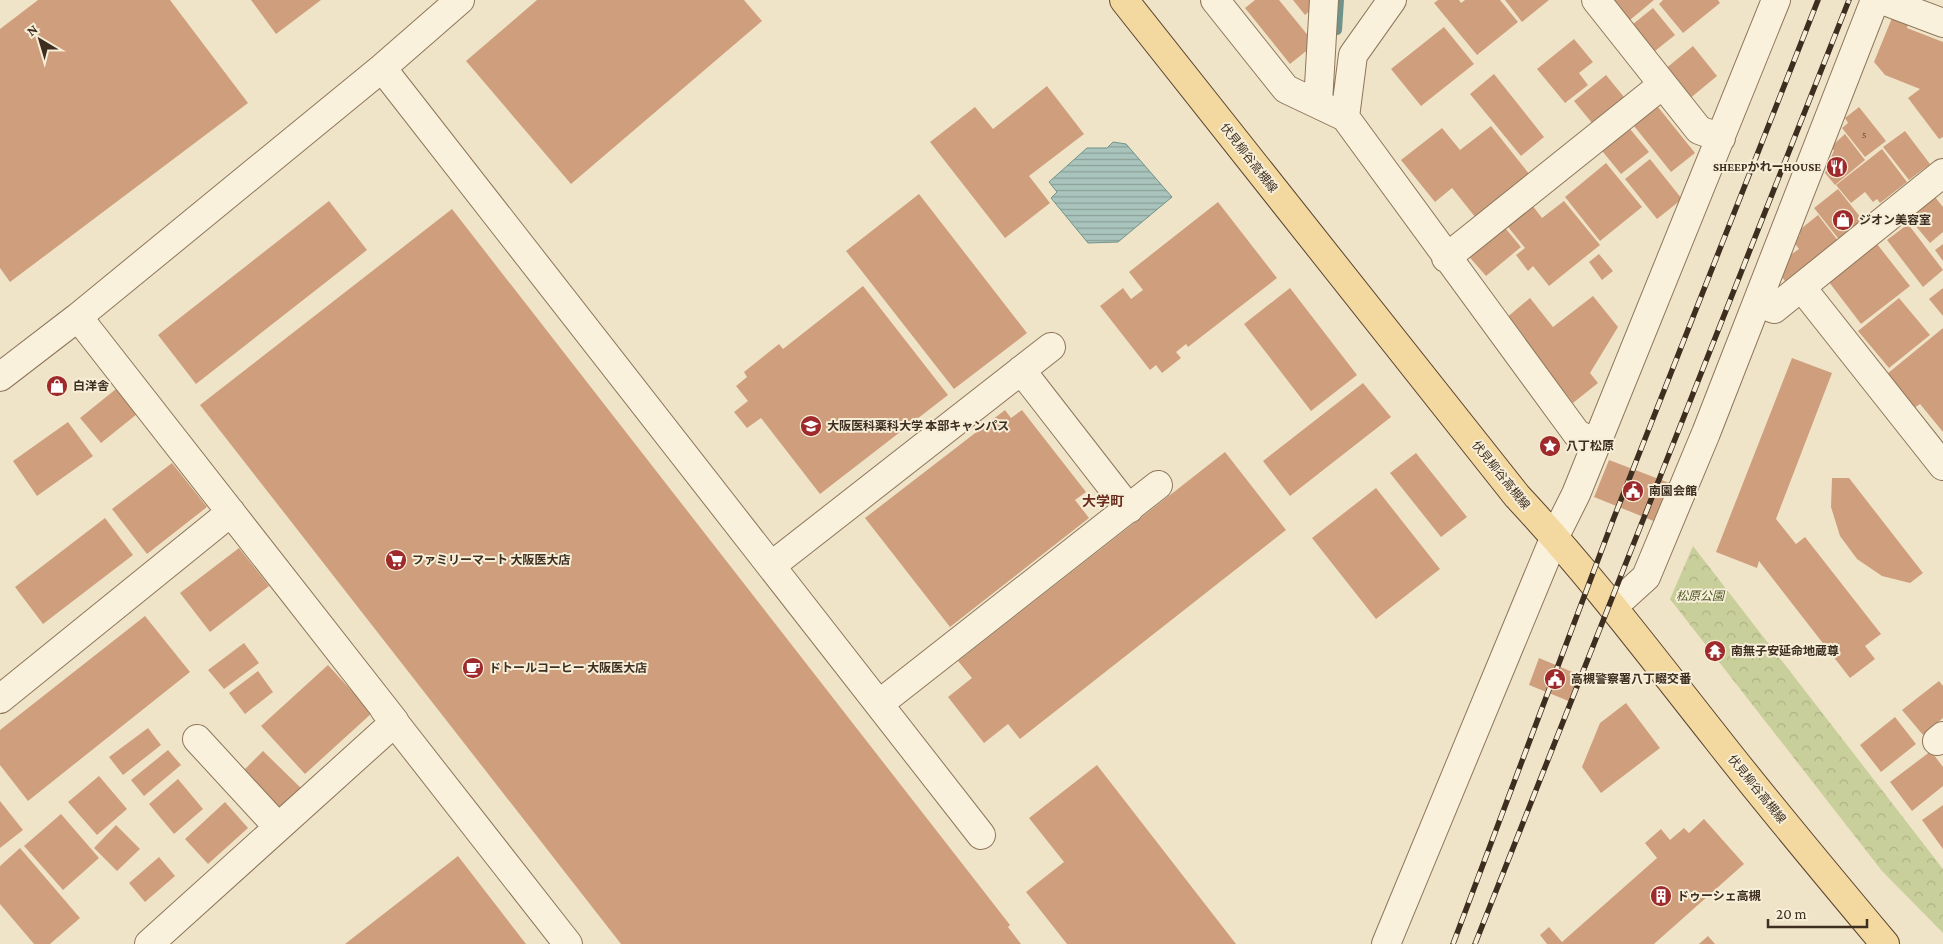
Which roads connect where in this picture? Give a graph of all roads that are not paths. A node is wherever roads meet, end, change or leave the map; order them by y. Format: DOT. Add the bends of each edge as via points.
graph roads {
  1 [pos="460,0"];
  2 [pos="1124,0"];
  3 [pos="1215,0"];
  4 [pos="1324,0"];
  5 [pos="1392,0"];
  6 [pos="1596,0"];
  7 [pos="1776,0"];
  8 [pos="1875,0"];
  9 [pos="1882,0"];
  10 [pos="1943,24"];
  11 [pos="382,68"];
  12 [pos="1662,85"];
  13 [pos="1318,103"];
  14 [pos="1345,117"];
  15 [pos="1721,138"];
  16 [pos="1940,182"];
  17 [pos="1446,258"];
  18 [pos="1802,288"];
  19 [pos="1758,303"];
  20 [pos="78,317"];
  21 [pos="1051,347"];
  22 [pos="1021,370"];
  23 [pos="0,377"];
  24 [pos="1596,443"];
  25 [pos="1943,466"];
  26 [pos="1158,485"];
  27 [pos="1129,508"];
  28 [pos="231,512"];
  29 [pos="1555,536"];
  30 [pos="770,566"];
  31 [pos="1613,607"];
  32 [pos="0,699"];
  33 [pos="879,704"];
  34 [pos="392,718"];
  35 [pos="197,739"];
  36 [pos="278,827"];
  37 [pos="981,835"];
  38 [pos="149,944"];
  39 [pos="568,944"];
  40 [pos="1386,944"];
  41 [pos="1885,944"];
  1 -- 11 [label="street"];
  2 -- 29 [label="main road, 伏見柳谷高槻線" via="1517,496"];
  3 -- 13 [label="street" via="1286,89"];
  4 -- 13 [label="street"];
  5 -- 14 [label="street" via="1353,55"];
  6 -- 12 [label="street"];
  7 -- 15 [label="street"];
  8 -- 19 [label="street"];
  9 -- 10 [label="street"];
  11 -- 20 [label="street"];
  11 -- 30 [label="street"];
  12 -- 15 [label="street" via="1699,130"];
  12 -- 17 [label="street"];
  13 -- 14 [label="street"];
  14 -- 17 [label="street"];
  15 -- 24 [label="street"];
  16 -- 18 [label="street"];
  17 -- 24 [label="street" via="1577,434"];
  18 -- 19 [label="street" via="1774,309"];
  18 -- 25 [label="street"];
  19 -- 31 [label="street" via="1646,577"];
  20 -- 23 [label="street"];
  20 -- 28 [label="street"];
  20 -- 34 [label="street"];
  21 -- 22 [label="street"];
  22 -- 27 [label="street"];
  22 -- 30 [label="street"];
  24 -- 29 [label="street"];
  26 -- 27 [label="street"];
  27 -- 33 [label="street"];
  28 -- 32 [label="street"];
  28 -- 34 [label="street"];
  29 -- 31 [label="main road, 伏見柳谷高槻線"];
  29 -- 40 [label="street"];
  30 -- 33 [label="street"];
  31 -- 41 [label="main road, 伏見柳谷高槻線" via="1769,806"];
  33 -- 37 [label="street"];
  34 -- 36 [label="street"];
  34 -- 39 [label="street"];
  35 -- 36 [label="street"];
  36 -- 38 [label="street"];
}
